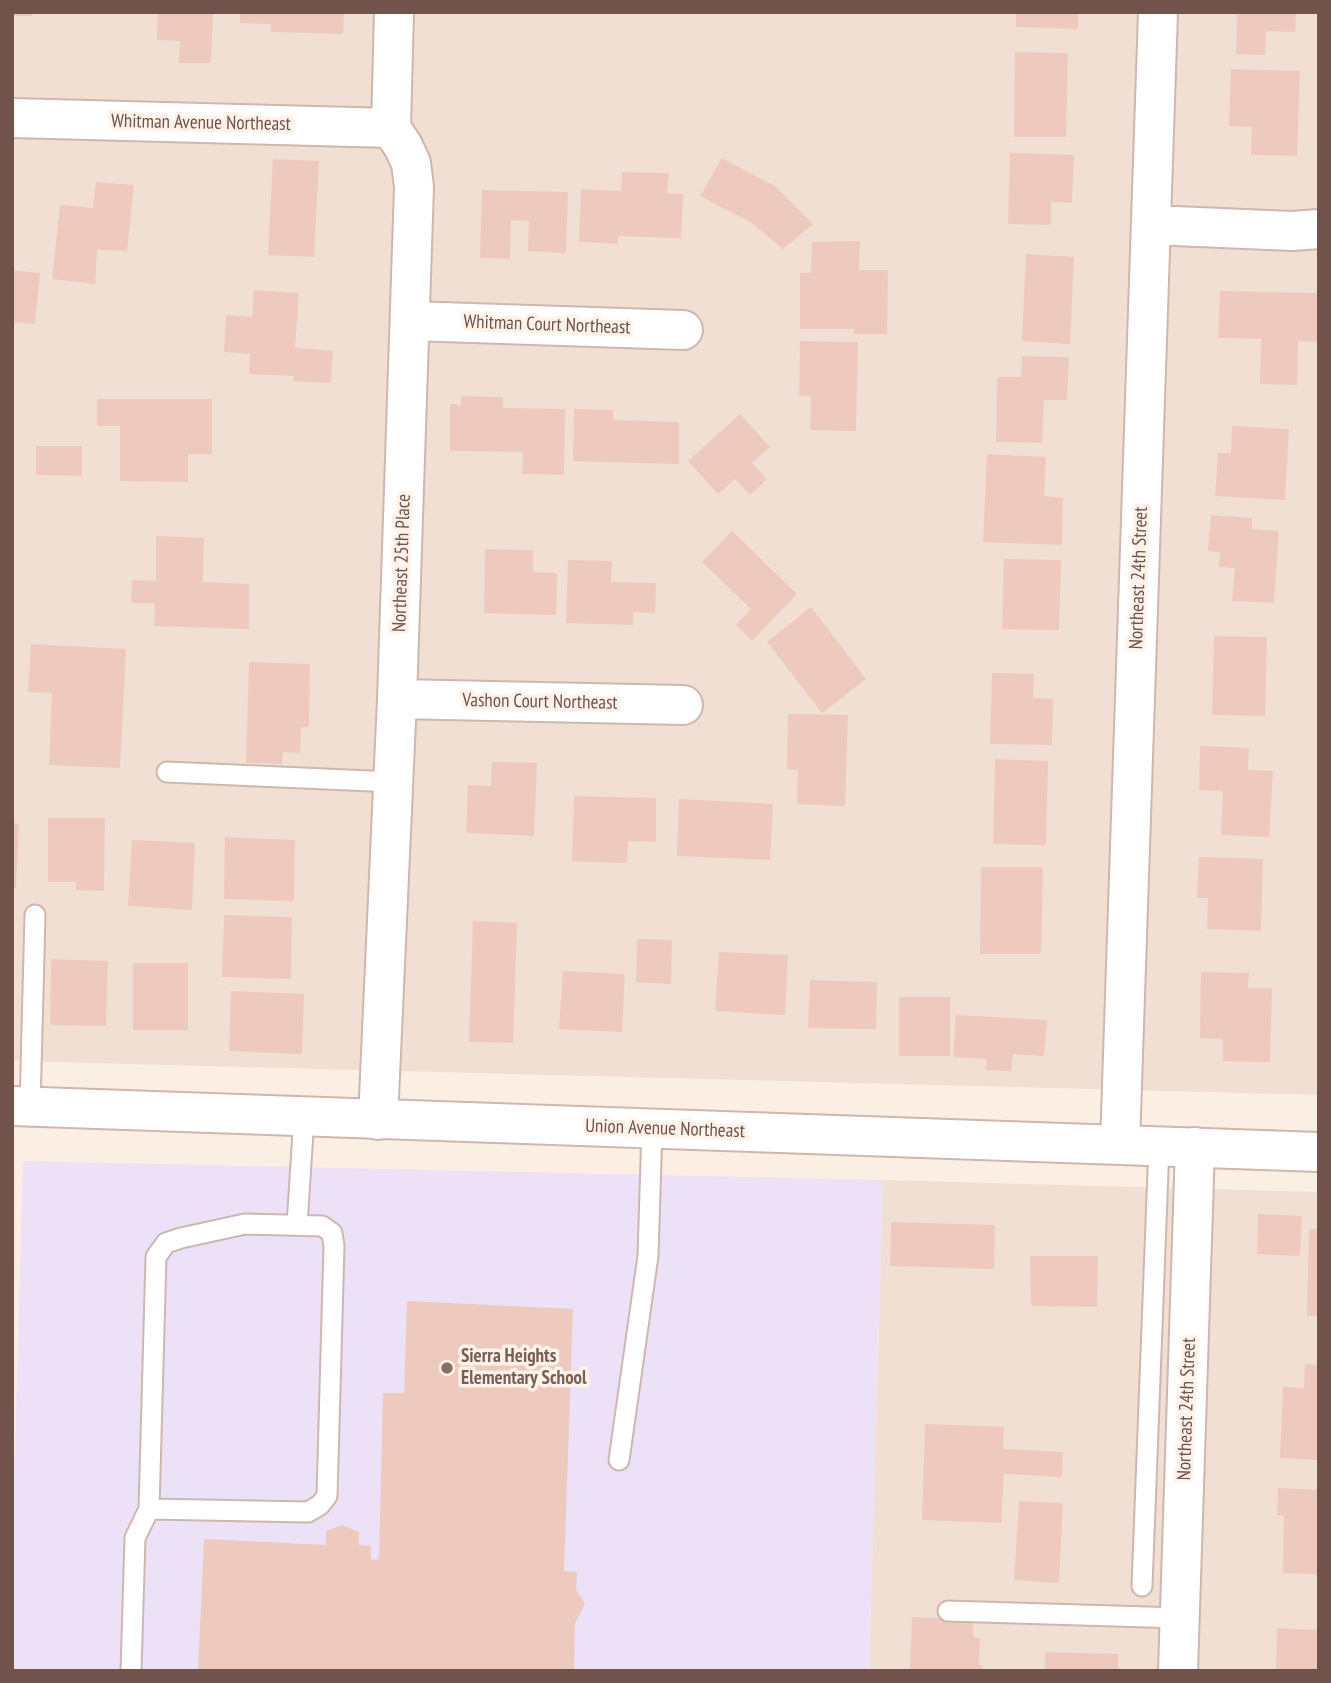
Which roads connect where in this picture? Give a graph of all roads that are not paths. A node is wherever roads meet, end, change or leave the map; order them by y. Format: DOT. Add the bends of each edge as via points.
graph roads {
  1 [pos="394,12"];
  2 [pos="1158,12"];
  3 [pos="12,118"];
  4 [pos="391,128"];
  5 [pos="1151,225"];
  6 [pos="1319,229"];
  7 [pos="411,321"];
  8 [pos="683,330"];
  9 [pos="397,699"];
  10 [pos="683,705"];
  11 [pos="166,772"];
  12 [pos="393,782"];
  13 [pos="35,915"];
  14 [pos="21,1107"];
  15 [pos="303,1117"];
  16 [pos="378,1119"];
  17 [pos="652,1128"];
  18 [pos="1120,1144"];
  19 [pos="1177,1146"];
  20 [pos="1319,1152"];
  21 [pos="297,1225"];
  22 [pos="619,1460"];
  23 [pos="149,1509"];
  24 [pos="1142,1586"];
  25 [pos="948,1611"];
  26 [pos="1180,1618"];
  27 [pos="131,1671"];
  28 [pos="1178,1671"];
  1 -- 4 [label="street"];
  2 -- 5 [label="street, Northeast 24th Street"];
  3 -- 4 [label="street, Whitman Avenue Northeast"];
  4 -- 7 [label="street, Northeast 25th Place" via="411,163 414,187"];
  5 -- 6 [label="street"];
  5 -- 18 [label="street, Northeast 24th Street"];
  7 -- 8 [label="street, Whitman Court Northeast"];
  7 -- 9 [label="street, Northeast 25th Place"];
  9 -- 10 [label="street, Vashon Court Northeast"];
  9 -- 12 [label="street, Northeast 25th Place"];
  11 -- 12 [label="lane"];
  12 -- 16 [label="street, Northeast 25th Place"];
  13 -- 14 [label="lane"];
  14 -- 15 [label="street, Union Avenue Northeast"];
  15 -- 16 [label="street, Union Avenue Northeast"];
  15 -- 21 [label="lane"];
  16 -- 17 [label="street, Union Avenue Northeast"];
  17 -- 18 [label="street, Union Avenue Northeast"];
  17 -- 22 [label="lane" via="648,1256"];
  18 -- 19 [label="street, Union Avenue Northeast"];
  19 -- 20 [label="street, Union Avenue Northeast"];
  19 -- 24 [label="lane"];
  19 -- 26 [label="street, Northeast 24th Street"];
  21 -- 23 [label="lane" via="245,1224 181,1238 166,1244 156,1257"];
  21 -- 23 [label="lane" via="322,1226 331,1233 334,1246 327,1496 307,1511"];
  23 -- 27 [label="lane" via="135,1538"];
  25 -- 26 [label="lane"];
  26 -- 28 [label="street, Northeast 24th Street"];
}
